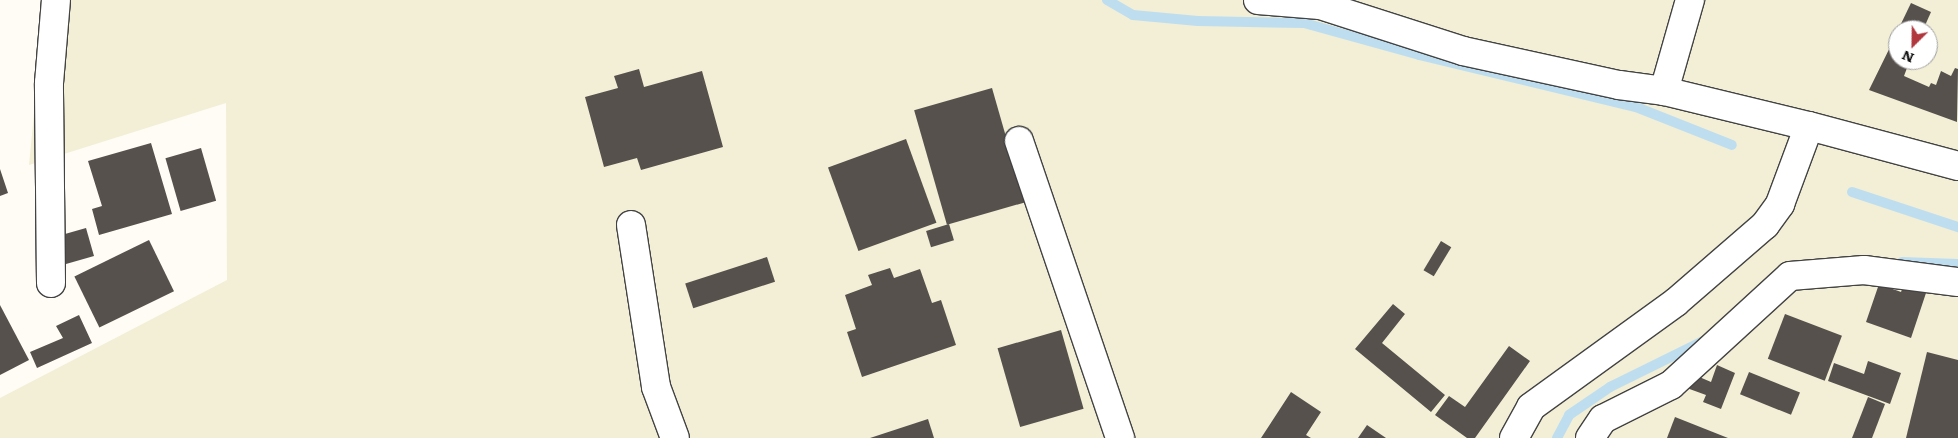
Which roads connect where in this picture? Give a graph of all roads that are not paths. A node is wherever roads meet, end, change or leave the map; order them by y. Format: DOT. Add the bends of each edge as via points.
graph roads {
  1 [pos="56,0"];
  2 [pos="1258,0"];
  3 [pos="1690,0"];
  4 [pos="1664,91"];
  5 [pos="1809,126"];
  6 [pos="1019,141"];
  7 [pos="1958,166"];
  8 [pos="631,225"];
  9 [pos="1958,282"];
  10 [pos="51,284"];
  11 [pos="675,438"];
  12 [pos="1120,438"];
  13 [pos="1514,438"];
  14 [pos="1590,438"];
  1 -- 10 [label="street" via="48,83"];
  2 -- 4 [label="street" via="1320,5 1463,51 1619,85"];
  3 -- 4 [label="street"];
  4 -- 5 [label="street"];
  5 -- 7 [label="street"];
  5 -- 13 [label="street" via="1780,204 1765,225 1676,302 1531,407"];
  6 -- 12 [label="street"];
  8 -- 11 [label="street" via="656,388"];
  9 -- 14 [label="street" via="1864,270 1790,276 1671,385 1603,419"];
}
